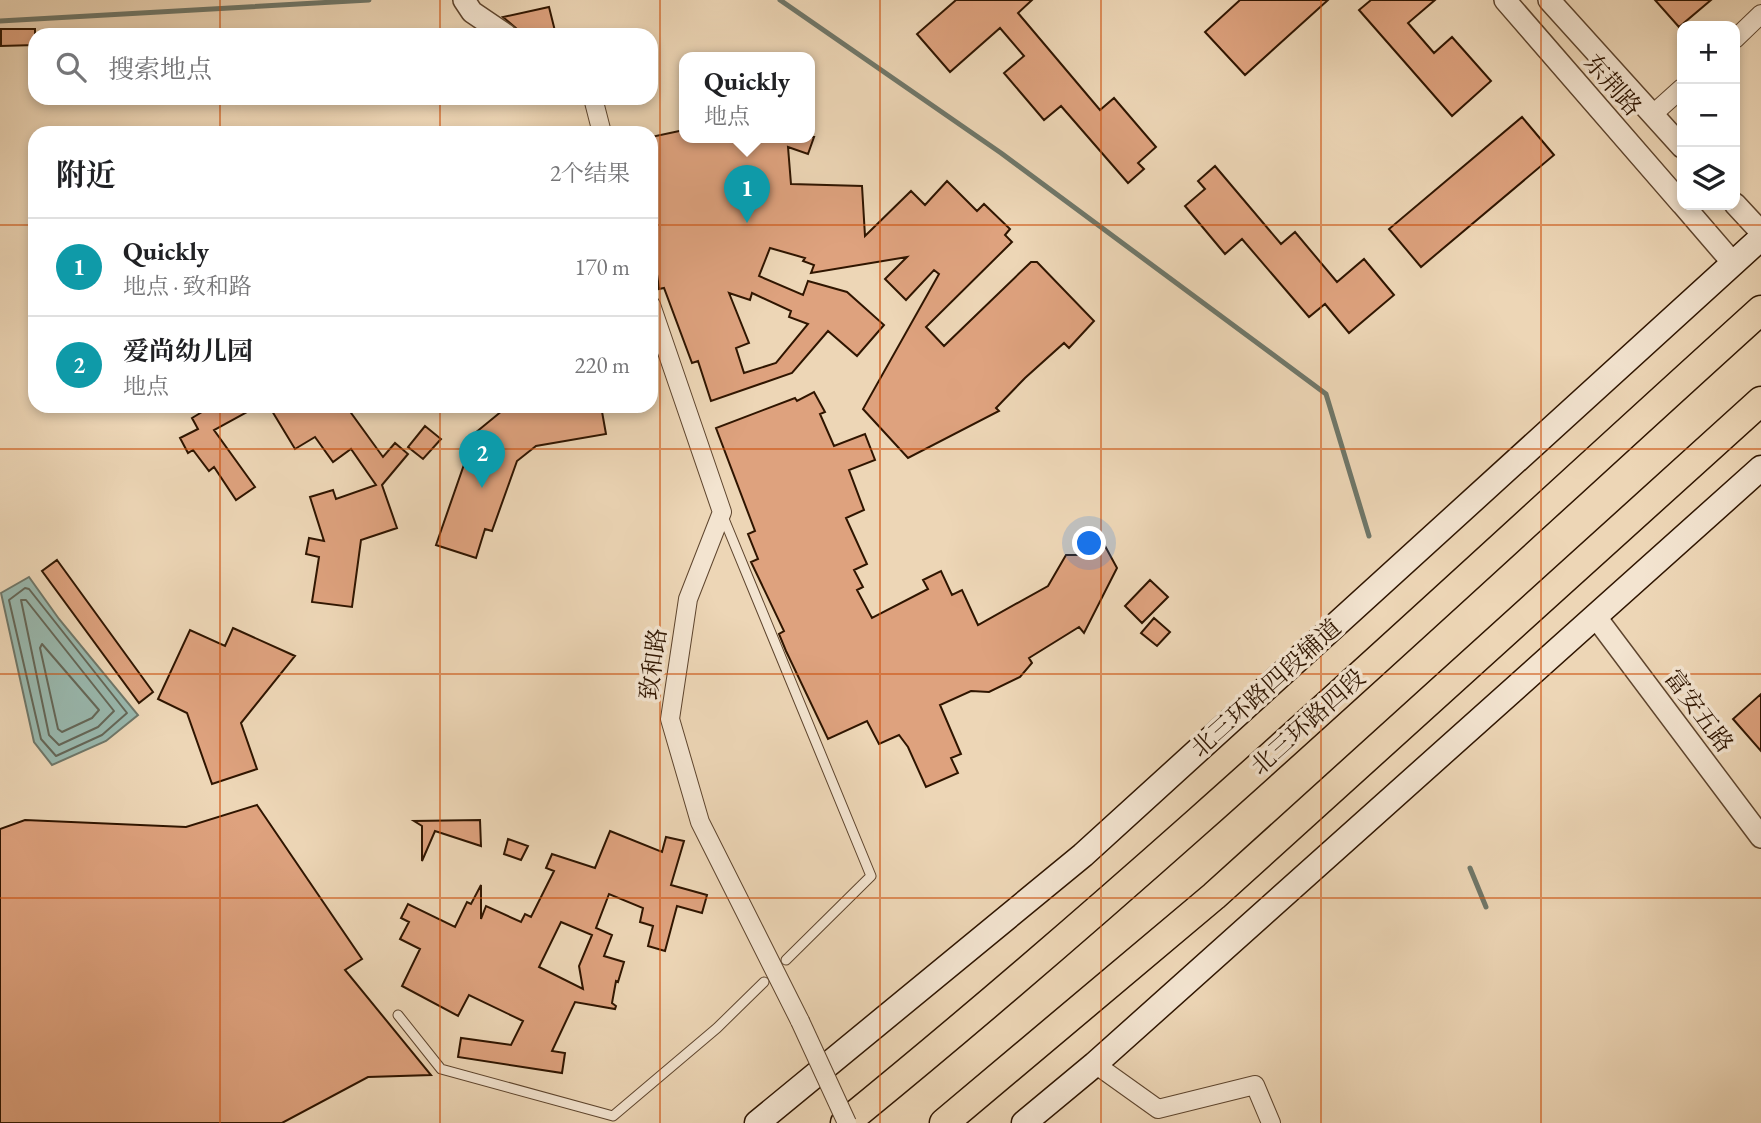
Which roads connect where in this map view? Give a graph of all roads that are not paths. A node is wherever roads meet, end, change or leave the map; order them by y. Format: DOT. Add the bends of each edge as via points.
graph roads {
  1 [pos="1505,0"];
  2 [pos="1549,0"];
  3 [pos="468,6"];
  4 [pos="1761,14"];
  5 [pos="497,28"];
  6 [pos="1740,33"];
  7 [pos="1677,93"];
  8 [pos="595,105"];
  9 [pos="1653,116"];
  10 [pos="600,126"];
  11 [pos="1677,142"];
  12 [pos="1677,197"];
  13 [pos="1740,209"];
  14 [pos="1688,210"];
  15 [pos="1761,232"];
  16 [pos="1761,238"];
  17 [pos="1733,263"];
  18 [pos="1761,310"];
  19 [pos="658,325"];
  20 [pos="1761,401"];
  21 [pos="1761,468"];
  22 [pos="722,512"];
  23 [pos="1595,617"];
  24 [pos="1761,838"];
  25 [pos="786,960"];
  26 [pos="764,982"];
  27 [pos="398,1015"];
  28 [pos="1095,1065"];
  29 [pos="1161,1116"];
  30 [pos="758,1123"];
  31 [pos="846,1123"];
  32 [pos="943,1123"];
  33 [pos="1024,1123"];
  34 [pos="1271,1123"];
  1 -- 12 [label="street, 东荆路"];
  2 -- 9 [label="street, 东荆路"];
  3 -- 5 [label="street"];
  4 -- 6 [label="street"];
  7 -- 9 [label="street"];
  8 -- 10 [label="street"];
  9 -- 11 [label="street, 东荆路"];
  13 -- 15 [label="street"];
  14 -- 17 [label="street, 东荆路"];
  16 -- 17 [label="main road, 北三环路四段辅道"];
  17 -- 30 [label="main road, 北三环路四段辅道" via="1083,855"];
  18 -- 31 [label="highway, 北三环路四段" via="1163,854"];
  19 -- 22 [label="street"];
  20 -- 32 [label="highway" via="1214,896"];
  21 -- 23 [label="main road"];
  22 -- 25 [label="lane" via="871,876"];
  22 -- 31 [label="street, 致和路, bridge" via="688,599 670,719 699,822"];
  23 -- 24 [label="street, 富安五路"];
  23 -- 28 [label="main road"];
  26 -- 27 [label="lane" via="612,1116 442,1069"];
  28 -- 29 [label="street"];
  28 -- 33 [label="main road"];
  29 -- 34 [label="street" via="1255,1085"];
}
